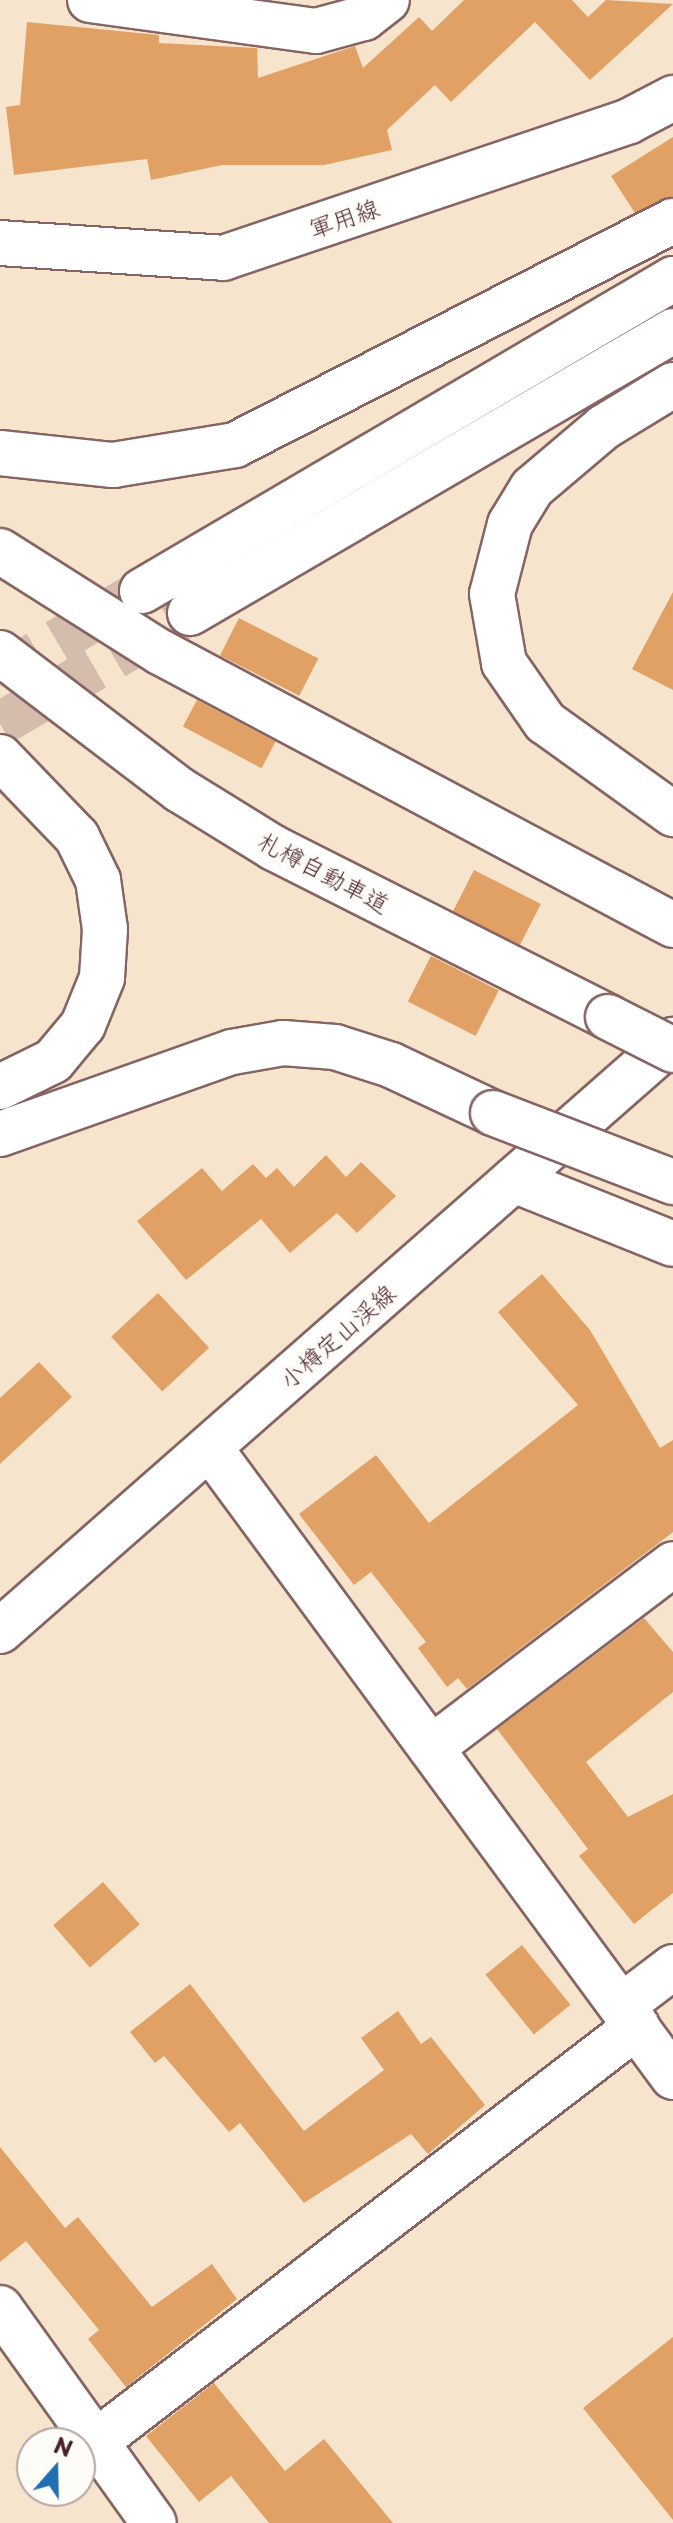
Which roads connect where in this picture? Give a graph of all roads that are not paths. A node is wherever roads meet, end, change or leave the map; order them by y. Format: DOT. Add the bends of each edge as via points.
graph roads {
  1 [pos="90,0"];
  2 [pos="366,6"];
  3 [pos="673,98"];
  4 [pos="673,221"];
  5 [pos="0,243"];
  6 [pos="673,279"];
  7 [pos="673,331"];
  8 [pos="673,385"];
  9 [pos="0,453"];
  10 [pos="0,551"];
  11 [pos="142,591"];
  12 [pos="190,613"];
  13 [pos="0,653"];
  14 [pos="0,757"];
  15 [pos="673,814"];
  16 [pos="673,925"];
  17 [pos="673,1040"];
  18 [pos="673,1050"];
  19 [pos="0,1087"];
  20 [pos="0,1134"];
  21 [pos="514,1180"];
  22 [pos="673,1182"];
  23 [pos="673,1244"];
  24 [pos="210,1448"];
  25 [pos="673,1564"];
  26 [pos="0,1631"];
  27 [pos="431,1748"];
  28 [pos="673,1967"];
  29 [pos="630,2016"];
  30 [pos="673,2077"];
  31 [pos="0,2308"];
  32 [pos="97,2441"];
  33 [pos="154,2523"];
  1 -- 2 [label="main road" via="316,31"];
  3 -- 5 [label="main road, 軍用線" via="629,121 223,258"];
  4 -- 9 [label="main road" via="235,445 113,465"];
  6 -- 11 [label="main road"];
  7 -- 12 [label="main road"];
  8 -- 15 [label="main road" via="604,427 532,488 510,524 492,594 493,630 522,694 576,749"];
  10 -- 16 [label="main road" via="160,652"];
  13 -- 18 [label="main road, 札樽自動車道, bridge" via="180,790 274,848"];
  14 -- 19 [label="main road" via="77,837 98,880 105,929 102,978 83,1025 53,1061"];
  17 -- 21 [label="main road, 小樽定山渓線"];
  20 -- 22 [label="main road, bridge" via="232,1052 283,1043 335,1047 391,1065 493,1113"];
  21 -- 23 [label="main road"];
  21 -- 24 [label="main road, 小樽定山渓線"];
  24 -- 26 [label="main road, 小樽定山渓線"];
  24 -- 27 [label="main road"];
  25 -- 27 [label="main road"];
  27 -- 29 [label="main road"];
  28 -- 29 [label="main road"];
  29 -- 30 [label="main road"];
  29 -- 32 [label="main road"];
  31 -- 32 [label="main road"];
  32 -- 33 [label="main road"];
}
